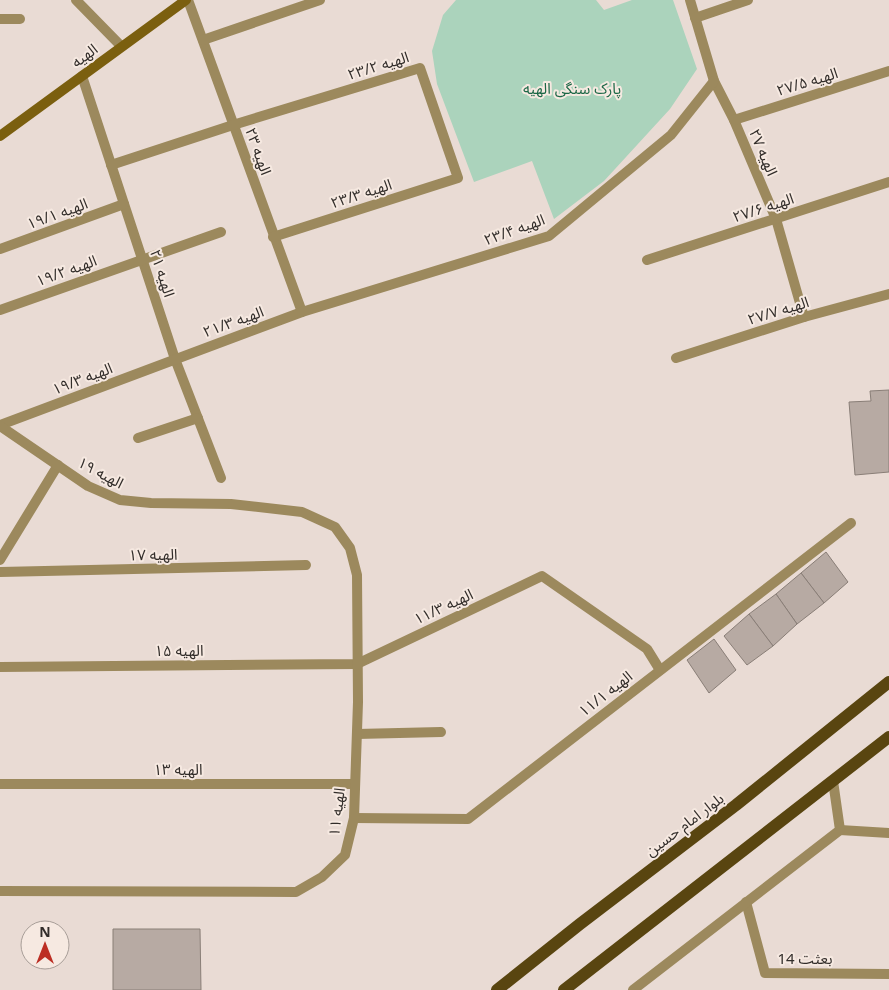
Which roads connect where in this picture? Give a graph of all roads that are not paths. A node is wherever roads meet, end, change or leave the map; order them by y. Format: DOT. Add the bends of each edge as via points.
graph roads {
  1 [pos="76,0"];
  2 [pos="187,0"];
  3 [pos="320,0"];
  4 [pos="690,0"];
  5 [pos="748,0"];
  6 [pos="695,18"];
  7 [pos="0,19"];
  8 [pos="20,19"];
  9 [pos="203,40"];
  10 [pos="120,46"];
  11 [pos="889,71"];
  12 [pos="82,76"];
  13 [pos="714,81"];
  14 [pos="734,120"];
  15 [pos="233,125"];
  16 [pos="0,136"];
  17 [pos="111,165"];
  18 [pos="458,178"];
  19 [pos="889,182"];
  20 [pos="124,204"];
  21 [pos="776,219"];
  22 [pos="221,232"];
  23 [pos="274,237"];
  24 [pos="0,249"];
  25 [pos="143,259"];
  26 [pos="647,260"];
  27 [pos="889,294"];
  28 [pos="0,310"];
  29 [pos="302,312"];
  30 [pos="804,317"];
  31 [pos="676,358"];
  32 [pos="175,359"];
  33 [pos="198,418"];
  34 [pos="0,426"];
  35 [pos="138,438"];
  36 [pos="58,465"];
  37 [pos="221,478"];
  38 [pos="231,504"];
  39 [pos="851,523"];
  40 [pos="0,560"];
  41 [pos="306,565"];
  42 [pos="0,572"];
  43 [pos="358,664"];
  44 [pos="0,667"];
  45 [pos="660,670"];
  46 [pos="889,682"];
  47 [pos="441,732"];
  48 [pos="357,734"];
  49 [pos="889,738"];
  50 [pos="833,781"];
  51 [pos="0,784"];
  52 [pos="355,784"];
  53 [pos="354,818"];
  54 [pos="840,830"];
  55 [pos="889,833"];
  56 [pos="0,891"];
  57 [pos="746,902"];
  58 [pos="889,974"];
  59 [pos="497,990"];
  60 [pos="564,990"];
  61 [pos="633,990"];
  1 -- 10 [label="street"];
  2 -- 9 [label="street, الهیه ۲۳"];
  2 -- 10 [label="main road, الهیه"];
  3 -- 9 [label="street"];
  4 -- 6 [label="street, الهیه ۲۷"];
  5 -- 6 [label="street"];
  6 -- 13 [label="street, الهیه ۲۷"];
  7 -- 8 [label="street"];
  9 -- 15 [label="street, الهیه ۲۳"];
  10 -- 12 [label="main road, الهیه"];
  11 -- 14 [label="street, الهیه ۲۷/۵"];
  12 -- 16 [label="main road, الهیه"];
  12 -- 17 [label="street, الهیه ۲۱"];
  13 -- 14 [label="street, الهیه ۲۷"];
  13 -- 29 [label="street, الهیه ۲۳/۴" via="671,135 549,236"];
  14 -- 21 [label="street, الهیه ۲۷"];
  15 -- 17 [label="street"];
  15 -- 18 [label="street, الهیه ۲۳/۲" via="420,68"];
  15 -- 23 [label="street, الهیه ۲۳"];
  17 -- 20 [label="street, الهیه ۲۱"];
  18 -- 23 [label="street, الهیه ۲۳/۳"];
  19 -- 21 [label="street, الهیه ۲۷/۶"];
  20 -- 24 [label="street, الهیه ۱۹/۱"];
  20 -- 25 [label="street, الهیه ۲۱"];
  21 -- 26 [label="street, الهیه ۲۷/۶"];
  21 -- 30 [label="street, الهیه ۲۷"];
  22 -- 25 [label="street, الهیه ۱۹/۲"];
  23 -- 29 [label="street, الهیه ۲۳"];
  25 -- 28 [label="street, الهیه ۱۹/۲"];
  25 -- 32 [label="street, الهیه ۲۱"];
  27 -- 30 [label="street, الهیه ۲۷/۷"];
  29 -- 32 [label="street, الهیه ۲۱/۳"];
  30 -- 31 [label="street, الهیه ۲۷/۷"];
  32 -- 33 [label="street, الهیه ۲۱"];
  32 -- 34 [label="street, الهیه ۱۹/۳"];
  33 -- 35 [label="street"];
  33 -- 37 [label="street, الهیه ۲۱"];
  34 -- 36 [label="street, الهیه ۱۹"];
  36 -- 38 [label="street, الهیه ۱۹" via="88,486 120,500"];
  36 -- 40 [label="street"];
  38 -- 43 [label="street, الهیه ۱۱" via="302,512 335,527 350,548 357,575"];
  39 -- 45 [label="street, الهیه ۱۱/۱"];
  41 -- 42 [label="street, الهیه ۱۷"];
  43 -- 44 [label="street, الهیه ۱۵"];
  43 -- 45 [label="street, الهیه ۱۱/۳" via="542,576 647,649"];
  43 -- 48 [label="street, الهیه ۱۱"];
  45 -- 53 [label="street, الهیه ۱۱/۱" via="468,819"];
  46 -- 59 [label="main road, بلوار امام حسین"];
  47 -- 48 [label="street"];
  48 -- 52 [label="street, الهیه ۱۱"];
  49 -- 50 [label="main road"];
  50 -- 54 [label="street"];
  50 -- 60 [label="main road"];
  51 -- 52 [label="street, الهیه ۱۳"];
  52 -- 53 [label="street, الهیه ۱۱"];
  53 -- 56 [label="street, الهیه ۱۱" via="345,855 322,877 296,892"];
  54 -- 55 [label="street"];
  54 -- 57 [label="street"];
  57 -- 58 [label="street, بعثت 14" via="765,973"];
  57 -- 61 [label="street"];
}
